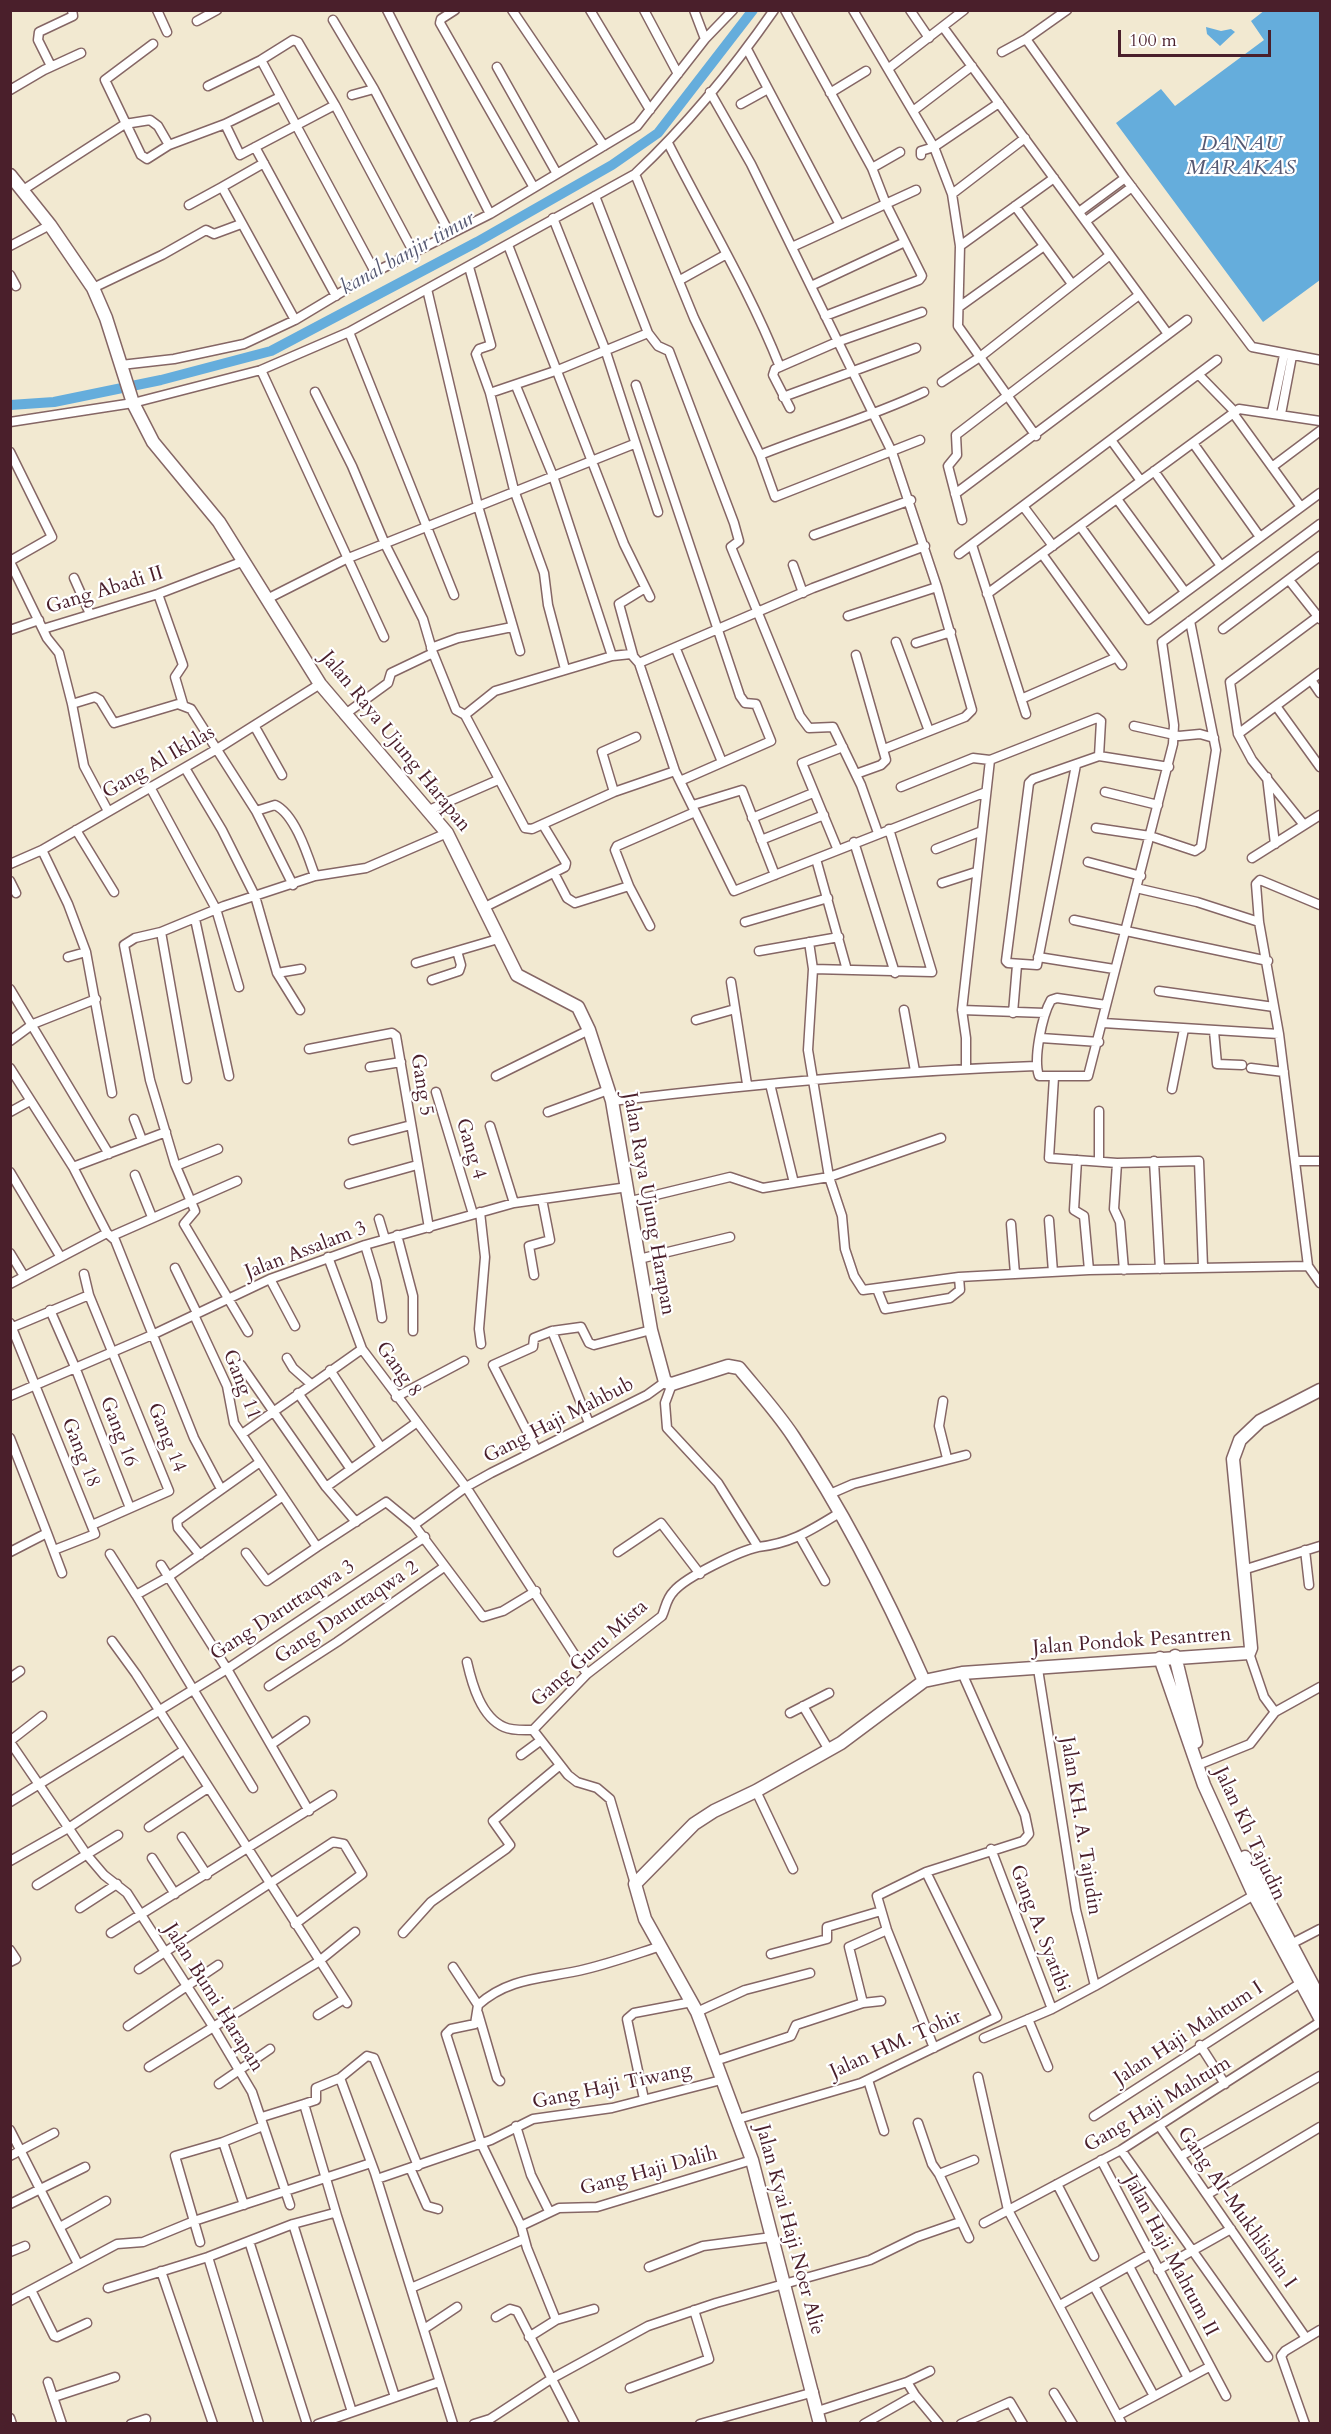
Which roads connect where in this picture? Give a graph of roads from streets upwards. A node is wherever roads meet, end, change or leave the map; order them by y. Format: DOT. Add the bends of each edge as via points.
graph roads {
  1 [pos="72,10"];
  2 [pos="157,10"];
  3 [pos="217,10"];
  4 [pos="387,10"];
  5 [pos="455,10"];
  6 [pos="512,10"];
  7 [pos="590,10"];
  8 [pos="644,10"];
  9 [pos="694,10"];
  10 [pos="733,10"];
  11 [pos="774,10"];
  12 [pos="785,10"];
  13 [pos="853,10"];
  14 [pos="910,10"];
  15 [pos="964,10"];
  16 [pos="1067,10"];
  17 [pos="333,20"];
  18 [pos="196,21"];
  19 [pos="944,27"];
  20 [pos="167,32"];
  21 [pos="929,38"];
  22 [pos="705,39"];
  23 [pos="1026,39"];
  24 [pos="153,44"];
  25 [pos="747,49"];
  26 [pos="1002,52"];
  27 [pos="81,53"];
  28 [pos="261,60"];
  29 [pos="51,66"];
  30 [pos="972,66"];
  31 [pos="497,67"];
  32 [pos="889,68"];
  33 [pos="866,70"];
  34 [pos="678,74"];
  35 [pos="208,86"];
  36 [pos="374,89"];
  37 [pos="768,89"];
  38 [pos="10,90"];
  39 [pos="710,92"];
  40 [pos="830,93"];
  41 [pos="352,94"];
  42 [pos="280,97"];
  43 [pos="999,103"];
  44 [pos="741,104"];
  45 [pos="335,105"];
  46 [pos="650,110"];
  47 [pos="913,111"];
  48 [pos="125,124"];
  49 [pos="225,124"];
  50 [pos="297,127"];
  51 [pos="1025,138"];
  52 [pos="668,143"];
  53 [pos="169,145"];
  54 [pos="604,146"];
  55 [pos="255,147"];
  56 [pos="934,147"];
  57 [pos="900,152"];
  58 [pos="921,155"];
  59 [pos="264,163"];
  60 [pos="872,168"];
  61 [pos="556,172"];
  62 [pos="10,174"];
  63 [pos="635,174"];
  64 [pos="1054,178"];
  65 [pos="1125,178"];
  66 [pos="533,186"];
  67 [pos="222,187"];
  68 [pos="1132,187"];
  69 [pos="23,190"];
  70 [pos="916,190"];
  71 [pos="952,194"];
  72 [pos="595,196"];
  73 [pos="886,204"];
  74 [pos="189,205"];
  75 [pos="1016,206"];
  76 [pos="1079,212"];
  77 [pos="490,214"];
  78 [pos="553,218"];
  79 [pos="1086,221"];
  80 [pos="241,224"];
  81 [pos="50,225"];
  82 [pos="840,225"];
  83 [pos="450,234"];
  84 [pos="905,242"];
  85 [pos="508,245"];
  86 [pos="10,246"];
  87 [pos="960,246"];
  88 [pos="1044,246"];
  89 [pos="792,247"];
  90 [pos="414,253"];
  91 [pos="725,255"];
  92 [pos="1110,255"];
  93 [pos="469,267"];
  94 [pos="375,272"];
  95 [pos="10,275"];
  96 [pos="680,280"];
  97 [pos="1072,284"];
  98 [pos="16,286"];
  99 [pos="811,286"];
  100 [pos="93,288"];
  101 [pos="427,289"];
  102 [pos="1139,295"];
  103 [pos="336,296"];
  104 [pos="959,308"];
  105 [pos="921,312"];
  106 [pos="825,316"];
  107 [pos="295,320"];
  108 [pos="1187,320"];
  109 [pos="349,332"];
  110 [pos="648,333"];
  111 [pos="1168,334"];
  112 [pos="837,342"];
  113 [pos="916,348"];
  114 [pos="604,349"];
  115 [pos="1288,356"];
  116 [pos="980,357"];
  117 [pos="1217,360"];
  118 [pos="1320,360"];
  119 [pos="780,367"];
  120 [pos="261,370"];
  121 [pos="558,370"];
  122 [pos="123,371"];
  123 [pos="853,372"];
  124 [pos="1198,375"];
  125 [pos="942,382"];
  126 [pos="636,385"];
  127 [pos="516,386"];
  128 [pos="315,392"];
  129 [pos="924,392"];
  130 [pos="490,393"];
  131 [pos="783,397"];
  132 [pos="1008,397"];
  133 [pos="131,398"];
  134 [pos="790,408"];
  135 [pos="1234,412"];
  136 [pos="1277,413"];
  137 [pos="875,415"];
  138 [pos="1320,421"];
  139 [pos="10,422"];
  140 [pos="1320,431"];
  141 [pos="1036,436"];
  142 [pos="920,440"];
  143 [pos="1111,440"];
  144 [pos="1193,443"];
  145 [pos="634,444"];
  146 [pos="10,452"];
  147 [pos="892,452"];
  148 [pos="760,455"];
  149 [pos="593,460"];
  150 [pos="1272,467"];
  151 [pos="1154,471"];
  152 [pos="554,476"];
  153 [pos="1141,481"];
  154 [pos="514,490"];
  155 [pos="1320,493"];
  156 [pos="955,494"];
  157 [pos="1117,499"];
  158 [pos="910,500"];
  159 [pos="478,506"];
  160 [pos="1023,506"];
  161 [pos="1301,507"];
  162 [pos="658,512"];
  163 [pos="962,520"];
  164 [pos="1320,524"];
  165 [pos="1080,526"];
  166 [pos="427,528"];
  167 [pos="814,535"];
  168 [pos="1260,537"];
  169 [pos="385,544"];
  170 [pos="972,545"];
  171 [pos="925,546"];
  172 [pos="1053,546"];
  173 [pos="959,554"];
  174 [pos="1042,554"];
  175 [pos="1320,556"];
  176 [pos="346,559"];
  177 [pos="244,561"];
  178 [pos="10,562"];
  179 [pos="793,565"];
  180 [pos="1221,566"];
  181 [pos="74,578"];
  182 [pos="1289,580"];
  183 [pos="937,587"];
  184 [pos="1185,592"];
  185 [pos="803,593"];
  186 [pos="158,594"];
  187 [pos="987,594"];
  188 [pos="454,596"];
  189 [pos="267,599"];
  190 [pos="758,612"];
  191 [pos="90,614"];
  192 [pos="848,616"];
  193 [pos="1320,617"];
  194 [pos="39,620"];
  195 [pos="1190,621"];
  196 [pos="512,627"];
  197 [pos="43,629"];
  198 [pos="718,629"];
  199 [pos="1223,629"];
  200 [pos="10,630"];
  201 [pos="951,632"];
  202 [pos="384,637"];
  203 [pos="896,642"];
  204 [pos="916,643"];
  205 [pos="676,649"];
  206 [pos="432,651"];
  207 [pos="520,651"];
  208 [pos="633,655"];
  209 [pos="856,655"];
  210 [pos="612,656"];
  211 [pos="639,663"];
  212 [pos="565,669"];
  213 [pos="1320,673"];
  214 [pos="1311,680"];
  215 [pos="320,684"];
  216 [pos="1320,693"];
  217 [pos="1021,699"];
  218 [pos="72,704"];
  219 [pos="183,704"];
  220 [pos="1276,706"];
  221 [pos="1026,714"];
  222 [pos="344,715"];
  223 [pos="465,715"];
  224 [pos="1134,726"];
  225 [pos="255,727"];
  226 [pos="929,731"];
  227 [pos="1238,734"];
  228 [pos="1173,735"];
  229 [pos="636,737"];
  230 [pos="1214,738"];
  231 [pos="843,747"];
  232 [pos="217,749"];
  233 [pos="884,749"];
  234 [pos="1099,756"];
  235 [pos="990,760"];
  236 [pos="722,762"];
  237 [pos="1076,765"];
  238 [pos="1168,767"];
  239 [pos="1320,767"];
  240 [pos="185,768"];
  241 [pos="675,771"];
  242 [pos="856,774"];
  243 [pos="282,776"];
  244 [pos="1267,777"];
  245 [pos="498,780"];
  246 [pos="680,781"];
  247 [pos="150,787"];
  248 [pos="901,787"];
  249 [pos="614,792"];
  250 [pos="986,792"];
  251 [pos="1105,792"];
  252 [pos="813,793"];
  253 [pos="1158,805"];
  254 [pos="694,809"];
  255 [pos="429,810"];
  256 [pos="108,811"];
  257 [pos="256,811"];
  258 [pos="824,815"];
  259 [pos="1320,815"];
  260 [pos="752,818"];
  261 [pos="543,825"];
  262 [pos="1304,825"];
  263 [pos="1096,828"];
  264 [pos="889,829"];
  265 [pos="76,830"];
  266 [pos="982,831"];
  267 [pos="447,833"];
  268 [pos="878,833"];
  269 [pos="1150,836"];
  270 [pos="761,840"];
  271 [pos="854,842"];
  272 [pos="1275,844"];
  273 [pos="837,848"];
  274 [pos="936,849"];
  275 [pos="42,850"];
  276 [pos="1252,858"];
  277 [pos="816,859"];
  278 [pos="1088,862"];
  279 [pos="10,864"];
  280 [pos="976,872"];
  281 [pos="554,873"];
  282 [pos="775,875"];
  283 [pos="315,876"];
  284 [pos="1141,876"];
  285 [pos="10,881"];
  286 [pos="942,883"];
  287 [pos="293,885"];
  288 [pos="628,886"];
  289 [pos="1136,888"];
  290 [pos="114,892"];
  291 [pos="16,893"];
  292 [pos="255,896"];
  293 [pos="828,898"];
  294 [pos="1320,905"];
  295 [pos="485,906"];
  296 [pos="216,909"];
  297 [pos="195,919"];
  298 [pos="1074,920"];
  299 [pos="745,922"];
  300 [pos="1259,922"];
  301 [pos="650,926"];
  302 [pos="1125,930"];
  303 [pos="161,932"];
  304 [pos="838,937"];
  305 [pos="498,939"];
  306 [pos="809,942"];
  307 [pos="456,951"];
  308 [pos="759,951"];
  309 [pos="86,952"];
  310 [pos="68,957"];
  311 [pos="1038,957"];
  312 [pos="1268,961"];
  313 [pos="416,963"];
  314 [pos="1017,964"];
  315 [pos="301,969"];
  316 [pos="813,969"];
  317 [pos="1114,969"];
  318 [pos="847,970"];
  319 [pos="278,973"];
  320 [pos="895,973"];
  321 [pos="432,980"];
  322 [pos="731,982"];
  323 [pos="239,987"];
  324 [pos="10,988"];
  325 [pos="1159,991"];
  326 [pos="96,999"];
  327 [pos="1106,1005"];
  328 [pos="1274,1007"];
  329 [pos="735,1009"];
  330 [pos="300,1010"];
  331 [pos="904,1010"];
  332 [pos="962,1010"];
  333 [pos="1013,1013"];
  334 [pos="1045,1013"];
  335 [pos="696,1020"];
  336 [pos="1103,1023"];
  337 [pos="33,1024"];
  338 [pos="1184,1029"];
  339 [pos="589,1030"];
  340 [pos="1215,1031"];
  341 [pos="1279,1034"];
  342 [pos="1041,1038"];
  343 [pos="10,1041"];
  344 [pos="1099,1042"];
  345 [pos="309,1048"];
  346 [pos="401,1062"];
  347 [pos="1242,1065"];
  348 [pos="1036,1066"];
  349 [pos="370,1067"];
  350 [pos="10,1068"];
  351 [pos="1251,1068"];
  352 [pos="966,1069"];
  353 [pos="915,1071"];
  354 [pos="1284,1072"];
  355 [pos="229,1076"];
  356 [pos="496,1076"];
  357 [pos="1054,1077"];
  358 [pos="813,1079"];
  359 [pos="187,1080"];
  360 [pos="747,1084"];
  361 [pos="770,1084"];
  362 [pos="1172,1089"];
  363 [pos="436,1092"];
  364 [pos="112,1093"];
  365 [pos="610,1096"];
  366 [pos="30,1101"];
  367 [pos="1099,1111"];
  368 [pos="10,1112"];
  369 [pos="548,1112"];
  370 [pos="134,1119"];
  371 [pos="411,1125"];
  372 [pos="490,1125"];
  373 [pos="166,1132"];
  374 [pos="941,1138"];
  375 [pos="142,1140"];
  376 [pos="353,1140"];
  377 [pos="218,1149"];
  378 [pos="109,1154"];
  379 [pos="1077,1160"];
  380 [pos="1099,1161"];
  381 [pos="1154,1161"];
  382 [pos="1295,1161"];
  383 [pos="1320,1161"];
  384 [pos="1117,1163"];
  385 [pos="417,1165"];
  386 [pos="176,1166"];
  387 [pos="73,1167"];
  388 [pos="10,1172"];
  389 [pos="135,1175"];
  390 [pos="829,1177"];
  391 [pos="237,1181"];
  392 [pos="794,1183"];
  393 [pos="349,1184"];
  394 [pos="628,1187"];
  395 [pos="542,1199"];
  396 [pos="190,1201"];
  397 [pos="631,1201"];
  398 [pos="514,1203"];
  399 [pos="476,1213"];
  400 [pos="152,1217"];
  401 [pos="379,1219"];
  402 [pos="1049,1220"];
  403 [pos="1011,1224"];
  404 [pos="429,1228"];
  405 [pos="109,1234"];
  406 [pos="397,1235"];
  407 [pos="730,1237"];
  408 [pos="385,1239"];
  409 [pos="365,1245"];
  410 [pos="10,1253"];
  411 [pos="60,1257"];
  412 [pos="328,1257"];
  413 [pos="639,1259"];
  414 [pos="1308,1266"];
  415 [pos="1203,1267"];
  416 [pos="175,1268"];
  417 [pos="1160,1269"];
  418 [pos="1089,1270"];
  419 [pos="1124,1270"];
  420 [pos="1053,1272"];
  421 [pos="84,1274"];
  422 [pos="1015,1274"];
  423 [pos="534,1275"];
  424 [pos="24,1276"];
  425 [pos="960,1277"];
  426 [pos="270,1279"];
  427 [pos="1320,1283"];
  428 [pos="10,1284"];
  429 [pos="877,1289"];
  430 [pos="88,1295"];
  431 [pos="228,1299"];
  432 [pos="50,1310"];
  433 [pos="195,1314"];
  434 [pos="382,1318"];
  435 [pos="12,1325"];
  436 [pos="295,1326"];
  437 [pos="651,1330"];
  438 [pos="413,1331"];
  439 [pos="552,1331"];
  440 [pos="248,1332"];
  441 [pos="152,1335"];
  442 [pos="481,1344"];
  443 [pos="362,1349"];
  444 [pos="112,1352"];
  445 [pos="287,1358"];
  446 [pos="464,1361"];
  447 [pos="241,1365"];
  448 [pos="75,1367"];
  449 [pos="330,1370"];
  450 [pos="668,1383"];
  451 [pos="310,1384"];
  452 [pos="35,1386"];
  453 [pos="1320,1390"];
  454 [pos="298,1393"];
  455 [pos="10,1396"];
  456 [pos="396,1397"];
  457 [pos="943,1401"];
  458 [pos="274,1410"];
  459 [pos="416,1423"];
  460 [pos="589,1423"];
  461 [pos="242,1434"];
  462 [pos="10,1438"];
  463 [pos="380,1446"];
  464 [pos="536,1449"];
  465 [pos="966,1455"];
  466 [pos="947,1458"];
  467 [pos="260,1462"];
  468 [pos="350,1468"];
  469 [pos="326,1487"];
  470 [pos="466,1487"];
  471 [pos="221,1489"];
  472 [pos="830,1494"];
  473 [pos="283,1496"];
  474 [pos="130,1508"];
  475 [pos="841,1512"];
  476 [pos="356,1522"];
  477 [pos="414,1525"];
  478 [pos="94,1529"];
  479 [pos="47,1533"];
  480 [pos="425,1537"];
  481 [pos="800,1537"];
  482 [pos="1320,1546"];
  483 [pos="317,1547"];
  484 [pos="758,1547"];
  485 [pos="54,1550"];
  486 [pos="1305,1550"];
  487 [pos="10,1552"];
  488 [pos="618,1552"];
  489 [pos="110,1554"];
  490 [pos="246,1554"];
  491 [pos="200,1555"];
  492 [pos="161,1565"];
  493 [pos="444,1567"];
  494 [pos="1243,1570"];
  495 [pos="62,1573"];
  496 [pos="700,1574"];
  497 [pos="168,1577"];
  498 [pos="825,1581"];
  499 [pos="1309,1585"];
  500 [pos="536,1592"];
  501 [pos="136,1595"];
  502 [pos="112,1641"];
  503 [pos="1249,1653"];
  504 [pos="1175,1656"];
  505 [pos="1160,1658"];
  506 [pos="467,1662"];
  507 [pos="227,1669"];
  508 [pos="1038,1669"];
  509 [pos="20,1671"];
  510 [pos="962,1673"];
  511 [pos="587,1674"];
  512 [pos="10,1678"];
  513 [pos="924,1681"];
  514 [pos="269,1686"];
  515 [pos="1320,1687"];
  516 [pos="192,1689"];
  517 [pos="829,1693"];
  518 [pos="803,1706"];
  519 [pos="159,1710"];
  520 [pos="1275,1712"];
  521 [pos="790,1713"];
  522 [pos="42,1716"];
  523 [pos="305,1722"];
  524 [pos="533,1730"];
  525 [pos="10,1741"];
  526 [pos="540,1741"];
  527 [pos="272,1744"];
  528 [pos="184,1750"];
  529 [pos="829,1750"];
  530 [pos="521,1755"];
  531 [pos="1203,1763"];
  532 [pos="559,1766"];
  533 [pos="38,1784"];
  534 [pos="208,1788"];
  535 [pos="253,1788"];
  536 [pos="756,1791"];
  537 [pos="332,1795"];
  538 [pos="10,1802"];
  539 [pos="309,1811"];
  540 [pos="70,1827"];
  541 [pos="149,1827"];
  542 [pos="118,1835"];
  543 [pos="182,1836"];
  544 [pos="991,1849"];
  545 [pos="248,1850"];
  546 [pos="87,1855"];
  547 [pos="152,1858"];
  548 [pos="10,1861"];
  549 [pos="793,1869"];
  550 [pos="926,1872"];
  551 [pos="207,1875"];
  552 [pos="117,1884"];
  553 [pos="270,1884"];
  554 [pos="634,1884"];
  555 [pos="38,1885"];
  556 [pos="1258,1893"];
  557 [pos="175,1894"];
  558 [pos="80,1908"];
  559 [pos="881,1911"];
  560 [pos="141,1913"];
  561 [pos="295,1924"];
  562 [pos="1320,1929"];
  563 [pos="887,1930"];
  564 [pos="355,1932"];
  565 [pos="111,1933"];
  566 [pos="403,1933"];
  567 [pos="1299,1939"];
  568 [pos="661,1946"];
  569 [pos="10,1950"];
  570 [pos="165,1952"];
  571 [pos="771,1954"];
  572 [pos="10,1962"];
  573 [pos="318,1962"];
  574 [pos="218,1965"];
  575 [pos="453,1967"];
  576 [pos="139,1969"];
  577 [pos="810,1973"];
  578 [pos="1302,1982"];
  579 [pos="1095,1986"];
  580 [pos="187,1987"];
  581 [pos="1320,1999"];
  582 [pos="881,2001"];
  583 [pos="863,2003"];
  584 [pos="477,2007"];
  585 [pos="694,2007"];
  586 [pos="1052,2009"];
  587 [pos="318,2015"];
  588 [pos="1028,2019"];
  589 [pos="1320,2020"];
  590 [pos="128,2026"];
  591 [pos="214,2028"];
  592 [pos="984,2038"];
  593 [pos="1200,2044"];
  594 [pos="934,2048"];
  595 [pos="270,2049"];
  596 [pos="714,2061"];
  597 [pos="149,2067"];
  598 [pos="1048,2067"];
  599 [pos="240,2071"];
  600 [pos="1320,2076"];
  601 [pos="978,2077"];
  602 [pos="340,2078"];
  603 [pos="721,2080"];
  604 [pos="868,2080"];
  605 [pos="500,2081"];
  606 [pos="219,2084"];
  607 [pos="1225,2084"];
  608 [pos="644,2099"];
  609 [pos="304,2104"];
  610 [pos="1094,2116"];
  611 [pos="738,2119"];
  612 [pos="262,2122"];
  613 [pos="918,2122"];
  614 [pos="516,2126"];
  615 [pos="1160,2127"];
  616 [pos="1320,2127"];
  617 [pos="10,2130"];
  618 [pos="884,2131"];
  619 [pos="54,2133"];
  620 [pos="223,2142"];
  621 [pos="481,2143"];
  622 [pos="21,2150"];
  623 [pos="1121,2150"];
  624 [pos="10,2156"];
  625 [pos="1181,2156"];
  626 [pos="752,2160"];
  627 [pos="974,2160"];
  628 [pos="1101,2160"];
  629 [pos="371,2163"];
  630 [pos="85,2166"];
  631 [pos="415,2168"];
  632 [pos="939,2174"];
  633 [pos="327,2178"];
  634 [pos="377,2179"];
  635 [pos="1057,2184"];
  636 [pos="41,2189"];
  637 [pos="286,2192"];
  638 [pos="1208,2194"];
  639 [pos="106,2201"];
  640 [pos="10,2204"];
  641 [pos="244,2205"];
  642 [pos="290,2205"];
  643 [pos="438,2209"];
  644 [pos="1008,2210"];
  645 [pos="549,2211"];
  646 [pos="337,2216"];
  647 [pos="194,2221"];
  648 [pos="960,2222"];
  649 [pos="984,2223"];
  650 [pos="293,2224"];
  651 [pos="521,2226"];
  652 [pos="60,2227"];
  653 [pos="1231,2229"];
  654 [pos="772,2237"];
  655 [pos="524,2238"];
  656 [pos="969,2238"];
  657 [pos="249,2241"];
  658 [pos="200,2242"];
  659 [pos="25,2246"];
  660 [pos="1190,2250"];
  661 [pos="10,2252"];
  662 [pos="1150,2254"];
  663 [pos="1094,2256"];
  664 [pos="208,2257"];
  665 [pos="78,2265"];
  666 [pos="1129,2266"];
  667 [pos="649,2267"];
  668 [pos="1158,2270"];
  669 [pos="161,2271"];
  670 [pos="784,2285"];
  671 [pos="1094,2286"];
  672 [pos="108,2288"];
  673 [pos="411,2288"];
  674 [pos="31,2290"];
  675 [pos="10,2301"];
  676 [pos="1060,2305"];
  677 [pos="457,2307"];
  678 [pos="594,2309"];
  679 [pos="694,2310"];
  680 [pos="496,2317"];
  681 [pos="556,2320"];
  682 [pos="87,2323"];
  683 [pos="424,2329"];
  684 [pos="1320,2330"];
  685 [pos="529,2337"];
  686 [pos="1306,2338"];
  687 [pos="1268,2356"];
  688 [pos="1209,2367"];
  689 [pos="930,2371"];
  690 [pos="115,2377"];
  691 [pos="1188,2378"];
  692 [pos="551,2379"];
  693 [pos="48,2382"];
  694 [pos="439,2382"];
  695 [pos="907,2382"];
  696 [pos="630,2388"];
  697 [pos="814,2392"];
  698 [pos="1054,2392"];
  699 [pos="915,2395"];
  700 [pos="1154,2396"];
  701 [pos="1226,2396"];
  702 [pos="54,2397"];
  703 [pos="395,2397"];
  704 [pos="352,2412"];
  705 [pos="819,2417"];
  706 [pos="10,2418"];
  707 [pos="146,2419"];
  708 [pos="1120,2419"];
  709 [pos="491,2421"];
  710 [pos="12,2424"];
  711 [pos="62,2424"];
  712 [pos="131,2424"];
  713 [pos="213,2424"];
  714 [pos="260,2424"];
  715 [pos="307,2424"];
  716 [pos="318,2424"];
  717 [pos="453,2424"];
  718 [pos="474,2424"];
  719 [pos="574,2424"];
  720 [pos="700,2424"];
  721 [pos="864,2424"];
  722 [pos="939,2424"];
  723 [pos="960,2424"];
  724 [pos="1023,2424"];
  725 [pos="1073,2424"];
  726 [pos="1305,2424"];
  1 -- 29 [label="street" via="73,16 39,32 38,40"];
  2 -- 20 [label="street"];
  3 -- 18 [label="street"];
  4 -- 77 [label="street"];
  5 -- 66 [label="street" via="440,23"];
  6 -- 54 [label="street"];
  7 -- 46 [label="street"];
  8 -- 34 [label="street"];
  9 -- 22 [label="street"];
  10 -- 22 [label="street"];
  11 -- 25 [label="street"];
  12 -- 40 [label="street"];
  13 -- 32 [label="street"];
  14 -- 21 [label="street"];
  15 -- 19 [label="street"];
  16 -- 23 [label="street"];
  17 -- 36 [label="street"];
  19 -- 21 [label="street"];
  19 -- 30 [label="street"];
  21 -- 32 [label="street"];
  22 -- 34 [label="street"];
  23 -- 26 [label="street"];
  23 -- 65 [label="street"];
  24 -- 48 [label="street" via="105,80"];
  25 -- 37 [label="street"];
  25 -- 39 [label="street"];
  27 -- 29 [label="street"];
  28 -- 35 [label="street"];
  28 -- 42 [label="street"];
  28 -- 45 [label="street" via="293,40 297,42"];
  29 -- 38 [label="street"];
  30 -- 43 [label="street"];
  30 -- 47 [label="street"];
  31 -- 61 [label="street"];
  32 -- 47 [label="street"];
  33 -- 40 [label="street"];
  34 -- 46 [label="street"];
  36 -- 41 [label="street"];
  36 -- 83 [label="street"];
  37 -- 44 [label="street"];
  37 -- 82 [label="street"];
  39 -- 52 [label="street"];
  39 -- 89 [label="street"];
  40 -- 60 [label="street"];
  42 -- 49 [label="street"];
  42 -- 50 [label="street"];
  43 -- 51 [label="street"];
  43 -- 56 [label="street"];
  45 -- 50 [label="street"];
  45 -- 90 [label="street"];
  46 -- 54 [label="street" via="637,126"];
  47 -- 56 [label="street"];
  48 -- 53 [label="street" via="150,120"];
  48 -- 53 [label="street" via="147,159"];
  48 -- 69 [label="street"];
  49 -- 53 [label="street"];
  49 -- 55 [label="street" via="240,155"];
  50 -- 55 [label="street"];
  50 -- 94 [label="street"];
  51 -- 64 [label="street"];
  51 -- 71 [label="street"];
  52 -- 63 [label="street"];
  52 -- 91 [label="street"];
  54 -- 61 [label="street"];
  55 -- 59 [label="street"];
  56 -- 58 [label="street" via="925,148"];
  56 -- 71 [label="street"];
  57 -- 60 [label="street"];
  59 -- 67 [label="street"];
  59 -- 103 [label="street"];
  60 -- 73 [label="street"];
  61 -- 66 [label="street"];
  62 -- 69 [label="street, Jalan Raya Ujung Harapan"];
  63 -- 72 [label="street"];
  63 -- 96 [label="street"];
  64 -- 75 [label="street"];
  64 -- 76 [label="street"];
  65 -- 68 [label="street"];
  65 -- 76 [label="street"];
  66 -- 77 [label="street"];
  67 -- 74 [label="street"];
  67 -- 80 [label="street"];
  68 -- 79 [label="street"];
  68 -- 115 [label="street" via="1252,347"];
  69 -- 81 [label="street, Jalan Raya Ujung Harapan"];
  70 -- 73 [label="street"];
  71 -- 87 [label="street"];
  72 -- 78 [label="street"];
  72 -- 110 [label="street"];
  73 -- 82 [label="street"];
  73 -- 84 [label="street"];
  75 -- 87 [label="street"];
  75 -- 88 [label="street"];
  76 -- 79 [label="street"];
  77 -- 83 [label="street"];
  78 -- 85 [label="street"];
  78 -- 114 [label="street"];
  79 -- 92 [label="street"];
  80 -- 100 [label="street" via="214,234 206,230"];
  80 -- 107 [label="street"];
  81 -- 86 [label="street"];
  81 -- 100 [label="street, Jalan Raya Ujung Harapan"];
  82 -- 89 [label="street"];
  83 -- 90 [label="street"];
  84 -- 99 [label="street"];
  84 -- 106 [label="street" via="921,279"];
  85 -- 93 [label="street"];
  85 -- 121 [label="street"];
  87 -- 104 [label="street"];
  88 -- 97 [label="street"];
  88 -- 104 [label="street"];
  89 -- 99 [label="street"];
  90 -- 94 [label="street"];
  91 -- 96 [label="street"];
  91 -- 119 [label="street" via="748,292"];
  92 -- 97 [label="street"];
  92 -- 102 [label="street"];
  93 -- 101 [label="street"];
  93 -- 130 [label="street" via="491,345 476,354"];
  94 -- 103 [label="street"];
  95 -- 98 [label="street"];
  96 -- 148 [label="street" via="694,318"];
  97 -- 116 [label="street"];
  99 -- 106 [label="street"];
  100 -- 122 [label="street, Jalan Raya Ujung Harapan"];
  101 -- 109 [label="street"];
  101 -- 159 [label="street"];
  102 -- 111 [label="street"];
  102 -- 132 [label="street"];
  103 -- 107 [label="street"];
  104 -- 116 [label="street" via="958,326"];
  105 -- 112 [label="street"];
  106 -- 112 [label="street"];
  107 -- 122 [label="street" via="244,344"];
  108 -- 111 [label="street"];
  109 -- 120 [label="street"];
  109 -- 166 [label="street"];
  110 -- 114 [label="street"];
  110 -- 190 [label="street" via="658,346 669,351 734,523 739,541 730,546"];
  111 -- 141 [label="street"];
  112 -- 119 [label="street"];
  112 -- 123 [label="street"];
  113 -- 123 [label="street"];
  114 -- 121 [label="street"];
  114 -- 145 [label="street"];
  115 -- 118 [label="street"];
  115 -- 136 [label="street"];
  116 -- 125 [label="street"];
  116 -- 132 [label="street"];
  117 -- 124 [label="street"];
  119 -- 131 [label="street" via="773,373"];
  120 -- 133 [label="street"];
  120 -- 176 [label="street"];
  121 -- 127 [label="street"];
  121 -- 149 [label="street"];
  122 -- 133 [label="street, Jalan Raya Ujung Harapan"];
  123 -- 131 [label="street"];
  123 -- 137 [label="street"];
  124 -- 135 [label="street"];
  124 -- 143 [label="street"];
  126 -- 198 [label="street"];
  127 -- 130 [label="street"];
  127 -- 152 [label="street"];
  128 -- 169 [label="street"];
  129 -- 137 [label="street"];
  130 -- 154 [label="street"];
  131 -- 134 [label="street"];
  132 -- 141 [label="street"];
  132 -- 156 [label="street" via="956,435 957,455 948,466"];
  133 -- 139 [label="street"];
  133 -- 177 [label="street, Jalan Raya Ujung Harapan" via="153,442 219,522"];
  135 -- 136 [label="street" via="1242,408"];
  135 -- 144 [label="street"];
  135 -- 150 [label="street"];
  136 -- 138 [label="street"];
  137 -- 147 [label="street"];
  137 -- 148 [label="street"];
  140 -- 150 [label="street"];
  141 -- 156 [label="street"];
  142 -- 147 [label="street"];
  143 -- 153 [label="street"];
  143 -- 160 [label="street"];
  144 -- 151 [label="street"];
  144 -- 168 [label="street"];
  145 -- 149 [label="street"];
  145 -- 162 [label="street"];
  146 -- 178 [label="street" via="52,537"];
  147 -- 148 [label="street" via="777,498"];
  147 -- 158 [label="street"];
  149 -- 152 [label="street"];
  149 -- 208 [label="street" via="624,544 648,593 619,604"];
  150 -- 161 [label="street"];
  151 -- 153 [label="street"];
  151 -- 180 [label="street"];
  152 -- 154 [label="street"];
  152 -- 210 [label="street"];
  153 -- 157 [label="street"];
  154 -- 159 [label="street"];
  154 -- 212 [label="street" via="544,573"];
  155 -- 161 [label="street"];
  156 -- 163 [label="street"];
  157 -- 165 [label="street"];
  157 -- 184 [label="street"];
  158 -- 167 [label="street"];
  158 -- 171 [label="street"];
  159 -- 166 [label="street"];
  159 -- 196 [label="street"];
  160 -- 170 [label="street"];
  160 -- 172 [label="street"];
  161 -- 168 [label="street"];
  164 -- 195 [label="street"];
  165 -- 172 [label="street"];
  165 -- 184 [label="street" via="1148,620"];
  166 -- 169 [label="street"];
  166 -- 188 [label="street"];
  168 -- 180 [label="street"];
  169 -- 176 [label="street"];
  169 -- 206 [label="street" via="423,619"];
  170 -- 173 [label="street"];
  170 -- 187 [label="street"];
  171 -- 183 [label="street"];
  171 -- 185 [label="street"];
  172 -- 174 [label="street"];
  174 -- 187 [label="street"];
  174 -- 217 [label="street" via="1118,661"];
  175 -- 182 [label="street"];
  176 -- 189 [label="street"];
  176 -- 202 [label="street"];
  177 -- 186 [label="street, Gang Abadi II"];
  177 -- 189 [label="street, Jalan Raya Ujung Harapan"];
  178 -- 194 [label="street, Gang Abadi II"];
  179 -- 185 [label="street"];
  180 -- 184 [label="street"];
  181 -- 191 [label="street"];
  182 -- 193 [label="street"];
  182 -- 199 [label="street"];
  183 -- 192 [label="street"];
  183 -- 201 [label="street"];
  185 -- 190 [label="street"];
  186 -- 191 [label="street, Gang Abadi II"];
  186 -- 219 [label="street" via="183,664 175,677"];
  187 -- 217 [label="street"];
  189 -- 215 [label="street, Jalan Raya Ujung Harapan"];
  190 -- 198 [label="street"];
  190 -- 231 [label="street" via="805,724 812,728 830,725"];
  191 -- 197 [label="street, Gang Abadi II"];
  193 -- 227 [label="street" via="1230,682"];
  194 -- 197 [label="street, Gang Abadi II"];
  194 -- 200 [label="street"];
  195 -- 228 [label="street" via="1162,642"];
  195 -- 230 [label="street"];
  196 -- 206 [label="street" via="458,638"];
  196 -- 207 [label="street"];
  197 -- 218 [label="street" via="59,653"];
  198 -- 205 [label="street"];
  198 -- 236 [label="street" via="742,701 756,704 771,741"];
  201 -- 204 [label="street"];
  201 -- 226 [label="street" via="972,710 965,717"];
  203 -- 226 [label="street"];
  205 -- 211 [label="street"];
  205 -- 236 [label="street"];
  206 -- 222 [label="street" via="392,673 388,683"];
  206 -- 223 [label="street" via="456,710"];
  208 -- 210 [label="street"];
  208 -- 211 [label="street"];
  209 -- 233 [label="street"];
  210 -- 212 [label="street"];
  211 -- 241 [label="street"];
  212 -- 223 [label="street" via="495,691"];
  213 -- 214 [label="street"];
  214 -- 216 [label="street"];
  214 -- 220 [label="street"];
  215 -- 222 [label="street, Jalan Raya Ujung Harapan"];
  215 -- 225 [label="street, Gang Al Ikhlas"];
  217 -- 221 [label="street"];
  218 -- 219 [label="street" via="95,697 114,723"];
  218 -- 256 [label="street" via="84,766"];
  219 -- 232 [label="street" via="191,709"];
  220 -- 227 [label="street"];
  220 -- 239 [label="street"];
  222 -- 255 [label="street, Jalan Raya Ujung Harapan"];
  223 -- 245 [label="street"];
  224 -- 228 [label="street"];
  225 -- 232 [label="street, Gang Al Ikhlas"];
  225 -- 243 [label="street"];
  226 -- 233 [label="street"];
  227 -- 244 [label="street"];
  228 -- 230 [label="street" via="1206,734"];
  228 -- 238 [label="street"];
  229 -- 249 [label="street" via="603,750"];
  230 -- 269 [label="street" via="1200,848 1194,850"];
  231 -- 242 [label="street"];
  231 -- 252 [label="street" via="802,763"];
  232 -- 240 [label="street, Gang Al Ikhlas"];
  232 -- 257 [label="street"];
  233 -- 242 [label="street" via="886,760 881,765"];
  234 -- 235 [label="street" via="1101,721 1097,718"];
  234 -- 237 [label="street"];
  234 -- 238 [label="street"];
  235 -- 248 [label="street" via="974,758"];
  235 -- 250 [label="street"];
  236 -- 246 [label="street"];
  237 -- 311 [label="street"];
  237 -- 314 [label="street" via="1033,779 1027,787 1006,961"];
  238 -- 253 [label="street"];
  240 -- 247 [label="street, Gang Al Ikhlas"];
  240 -- 292 [label="street"];
  241 -- 246 [label="street"];
  241 -- 249 [label="street"];
  242 -- 268 [label="street"];
  244 -- 262 [label="street"];
  244 -- 272 [label="street"];
  245 -- 255 [label="street"];
  245 -- 261 [label="street" via="525,828"];
  246 -- 254 [label="street"];
  247 -- 256 [label="street, Gang Al Ikhlas"];
  247 -- 296 [label="street"];
  249 -- 261 [label="street"];
  250 -- 264 [label="street"];
  250 -- 266 [label="street"];
  251 -- 253 [label="street"];
  252 -- 258 [label="street"];
  252 -- 260 [label="street"];
  253 -- 269 [label="street"];
  254 -- 260 [label="street" via="740,789"];
  254 -- 282 [label="street" via="734,891"];
  254 -- 288 [label="street" via="617,846"];
  255 -- 267 [label="street, Jalan Raya Ujung Harapan"];
  256 -- 265 [label="street, Gang Al Ikhlas"];
  257 -- 283 [label="street" via="275,805 283,809"];
  257 -- 287 [label="street"];
  258 -- 270 [label="street"];
  258 -- 273 [label="street"];
  259 -- 262 [label="street"];
  260 -- 270 [label="street"];
  261 -- 281 [label="street" via="566,863"];
  262 -- 272 [label="street"];
  263 -- 269 [label="street"];
  264 -- 268 [label="street"];
  264 -- 320 [label="street" via="932,972"];
  265 -- 275 [label="street, Gang Al Ikhlas"];
  265 -- 290 [label="street"];
  266 -- 274 [label="street"];
  266 -- 280 [label="street"];
  267 -- 283 [label="street" via="366,868"];
  267 -- 295 [label="street, Jalan Raya Ujung Harapan"];
  268 -- 271 [label="street"];
  269 -- 284 [label="street"];
  270 -- 282 [label="street"];
  271 -- 273 [label="street"];
  271 -- 320 [label="street"];
  272 -- 276 [label="street"];
  273 -- 277 [label="street"];
  275 -- 279 [label="street, Gang Al Ikhlas"];
  275 -- 309 [label="street"];
  277 -- 282 [label="street"];
  277 -- 293 [label="street"];
  278 -- 284 [label="street"];
  280 -- 286 [label="street"];
  280 -- 332 [label="street"];
  281 -- 288 [label="street" via="567,898 575,903"];
  281 -- 295 [label="street"];
  283 -- 287 [label="street"];
  284 -- 289 [label="street"];
  285 -- 291 [label="street"];
  287 -- 292 [label="street"];
  288 -- 301 [label="street"];
  289 -- 300 [label="street"];
  289 -- 302 [label="street"];
  292 -- 296 [label="street"];
  292 -- 319 [label="street"];
  293 -- 299 [label="street"];
  293 -- 304 [label="street"];
  294 -- 300 [label="street" via="1260,880 1256,884"];
  295 -- 305 [label="street, Jalan Raya Ujung Harapan"];
  296 -- 297 [label="street"];
  296 -- 323 [label="street"];
  297 -- 303 [label="street"];
  297 -- 355 [label="street"];
  298 -- 302 [label="street"];
  300 -- 312 [label="street"];
  302 -- 312 [label="street"];
  302 -- 317 [label="street"];
  303 -- 359 [label="street"];
  303 -- 373 [label="street" via="135,938 123,947 150,1080"];
  304 -- 306 [label="street"];
  304 -- 318 [label="street"];
  305 -- 307 [label="street"];
  305 -- 339 [label="street, Jalan Raya Ujung Harapan" via="517,975 570,1000 578,1007"];
  306 -- 308 [label="street"];
  306 -- 316 [label="street"];
  307 -- 313 [label="street"];
  307 -- 321 [label="street" via="459,971"];
  309 -- 310 [label="street"];
  309 -- 326 [label="street"];
  311 -- 314 [label="street" via="1034,967"];
  311 -- 317 [label="street"];
  312 -- 328 [label="street"];
  314 -- 333 [label="street"];
  315 -- 319 [label="street"];
  316 -- 318 [label="street"];
  316 -- 358 [label="street" via="808,1032"];
  317 -- 327 [label="street"];
  318 -- 320 [label="street"];
  319 -- 330 [label="street"];
  322 -- 329 [label="street"];
  324 -- 337 [label="street"];
  325 -- 328 [label="street"];
  326 -- 337 [label="street"];
  326 -- 364 [label="street"];
  327 -- 334 [label="street" via="1055,998"];
  327 -- 336 [label="street"];
  328 -- 341 [label="street"];
  329 -- 335 [label="street"];
  329 -- 360 [label="street"];
  331 -- 353 [label="street"];
  332 -- 333 [label="street"];
  332 -- 352 [label="street"];
  333 -- 334 [label="street"];
  334 -- 342 [label="street"];
  336 -- 338 [label="street"];
  336 -- 344 [label="street"];
  337 -- 343 [label="street"];
  337 -- 378 [label="street"];
  338 -- 340 [label="street"];
  338 -- 362 [label="street"];
  339 -- 356 [label="street"];
  339 -- 365 [label="street, Jalan Raya Ujung Harapan"];
  340 -- 341 [label="street"];
  340 -- 347 [label="street" via="1216,1064"];
  341 -- 354 [label="street"];
  342 -- 344 [label="street"];
  342 -- 348 [label="street"];
  344 -- 357 [label="street" via="1089,1075"];
  345 -- 346 [label="street, Gang 5" via="392,1033"];
  346 -- 349 [label="street"];
  346 -- 371 [label="street, Gang 5"];
  348 -- 352 [label="street"];
  348 -- 357 [label="street" via="1039,1076"];
  350 -- 366 [label="street"];
  351 -- 354 [label="street"];
  352 -- 353 [label="street"];
  353 -- 358 [label="street"];
  354 -- 382 [label="street"];
  357 -- 379 [label="street" via="1048,1156"];
  358 -- 361 [label="street"];
  358 -- 390 [label="street"];
  360 -- 361 [label="street"];
  360 -- 365 [label="street"];
  361 -- 392 [label="street"];
  363 -- 399 [label="street, Gang 4"];
  365 -- 369 [label="street"];
  365 -- 394 [label="street, Jalan Raya Ujung Harapan"];
  366 -- 368 [label="street"];
  366 -- 387 [label="street"];
  367 -- 380 [label="street"];
  370 -- 375 [label="street"];
  371 -- 376 [label="street"];
  371 -- 385 [label="street, Gang 5"];
  372 -- 398 [label="street"];
  373 -- 375 [label="street"];
  373 -- 386 [label="street"];
  374 -- 390 [label="street"];
  375 -- 378 [label="street"];
  377 -- 386 [label="street"];
  378 -- 387 [label="street"];
  379 -- 380 [label="street"];
  379 -- 418 [label="street" via="1074,1210 1085,1217"];
  380 -- 384 [label="street"];
  381 -- 384 [label="street"];
  381 -- 415 [label="street" via="1199,1161"];
  381 -- 417 [label="street"];
  382 -- 383 [label="street"];
  382 -- 414 [label="street"];
  384 -- 419 [label="street" via="1114,1209 1120,1222"];
  385 -- 393 [label="street"];
  385 -- 404 [label="street, Gang 5"];
  386 -- 396 [label="street"];
  387 -- 405 [label="street"];
  388 -- 411 [label="street"];
  389 -- 400 [label="street"];
  390 -- 392 [label="street"];
  390 -- 429 [label="street" via="842,1216 845,1249 854,1276 863,1290"];
  391 -- 396 [label="street"];
  392 -- 397 [label="street" via="763,1188 730,1177"];
  394 -- 395 [label="street, Jalan Assalam 3"];
  394 -- 397 [label="street, Jalan Raya Ujung Harapan"];
  395 -- 398 [label="street, Jalan Assalam 3"];
  395 -- 423 [label="street" via="550,1240 529,1246"];
  396 -- 400 [label="street"];
  396 -- 431 [label="street" via="194,1213 184,1224"];
  397 -- 413 [label="street, Jalan Raya Ujung Harapan"];
  398 -- 399 [label="street, Jalan Assalam 3"];
  399 -- 404 [label="street, Jalan Assalam 3"];
  399 -- 442 [label="street, Gang 4" via="485,1257 478,1335"];
  400 -- 405 [label="street"];
  401 -- 408 [label="street"];
  402 -- 420 [label="street"];
  403 -- 422 [label="street"];
  404 -- 406 [label="street, Jalan Assalam 3"];
  405 -- 411 [label="street"];
  405 -- 441 [label="street"];
  406 -- 408 [label="street, Jalan Assalam 3"];
  406 -- 438 [label="street" via="413,1296"];
  407 -- 413 [label="street"];
  408 -- 409 [label="street, Jalan Assalam 3"];
  409 -- 412 [label="street, Jalan Assalam 3"];
  409 -- 434 [label="street"];
  410 -- 424 [label="street"];
  411 -- 424 [label="street"];
  412 -- 426 [label="street, Jalan Assalam 3"];
  412 -- 443 [label="street, Gang 8"];
  413 -- 437 [label="street, Jalan Raya Ujung Harapan"];
  414 -- 415 [label="street"];
  414 -- 427 [label="street"];
  415 -- 417 [label="street"];
  416 -- 433 [label="street, Gang 11"];
  417 -- 419 [label="street"];
  418 -- 419 [label="street"];
  418 -- 420 [label="street"];
  420 -- 422 [label="street"];
  421 -- 430 [label="street"];
  422 -- 425 [label="street"];
  424 -- 428 [label="street"];
  425 -- 429 [label="street"];
  425 -- 429 [label="street" via="960,1290 950,1298 885,1309"];
  426 -- 431 [label="street, Jalan Assalam 3"];
  426 -- 436 [label="street"];
  430 -- 432 [label="street"];
  430 -- 444 [label="street"];
  431 -- 433 [label="street, Jalan Assalam 3"];
  431 -- 440 [label="street"];
  432 -- 435 [label="street"];
  432 -- 448 [label="street, Gang 16"];
  433 -- 441 [label="street, Jalan Assalam 3"];
  433 -- 461 [label="street, Gang 11" via="227,1386 232,1419"];
  435 -- 452 [label="street, Gang 18"];
  437 -- 439 [label="street" via="594,1345 581,1327"];
  437 -- 450 [label="street, Jalan Raya Ujung Harapan"];
  439 -- 460 [label="street"];
  439 -- 464 [label="street" via="534,1338 532,1347 493,1365"];
  441 -- 444 [label="street, Jalan Assalam 3"];
  441 -- 471 [label="street" via="197,1444"];
  443 -- 449 [label="street"];
  443 -- 456 [label="street, Gang 8"];
  444 -- 448 [label="street, Jalan Assalam 3"];
  444 -- 474 [label="street, Gang 14" via="169,1491"];
  445 -- 451 [label="street"];
  446 -- 456 [label="street"];
  447 -- 458 [label="street"];
  448 -- 452 [label="street, Jalan Assalam 3"];
  448 -- 474 [label="street, Gang 16"];
  449 -- 451 [label="street"];
  449 -- 463 [label="street"];
  450 -- 460 [label="street, Gang Haji Mahbub"];
  450 -- 472 [label="street" via="728,1366 739,1368 791,1434"];
  450 -- 484 [label="street" via="667,1428 718,1483"];
  451 -- 454 [label="street"];
  452 -- 455 [label="street, Jalan Assalam 3"];
  452 -- 478 [label="street, Gang 18"];
  453 -- 494 [label="street, Jalan Pondok Pesantren" via="1260,1421 1240,1440 1233,1459"];
  454 -- 458 [label="street"];
  454 -- 468 [label="street"];
  456 -- 459 [label="street, Gang 8"];
  457 -- 466 [label="street" via="939,1426"];
  458 -- 461 [label="street"];
  458 -- 469 [label="street"];
  459 -- 463 [label="street"];
  459 -- 470 [label="street, Gang 8"];
  460 -- 464 [label="street, Gang Haji Mahbub"];
  461 -- 467 [label="street, Gang 11"];
  462 -- 479 [label="street"];
  463 -- 468 [label="street"];
  464 -- 470 [label="street, Gang Haji Mahbub"];
  465 -- 466 [label="street"];
  466 -- 472 [label="street"];
  467 -- 471 [label="street"];
  467 -- 473 [label="street, Gang 11"];
  468 -- 469 [label="street"];
  469 -- 476 [label="street"];
  470 -- 477 [label="street, Gang Haji Mahbub"];
  470 -- 500 [label="street, Gang 8"];
  471 -- 491 [label="street" via="176,1523"];
  472 -- 475 [label="street"];
  473 -- 483 [label="street, Gang 11"];
  473 -- 491 [label="street"];
  474 -- 478 [label="street, Gang 14"];
  475 -- 481 [label="street, Gang Guru Mista"];
  475 -- 513 [label="street" via="882,1587"];
  476 -- 477 [label="street" via="386,1502"];
  476 -- 483 [label="street"];
  477 -- 480 [label="street"];
  478 -- 485 [label="street, Gang 14"];
  479 -- 485 [label="street"];
  479 -- 487 [label="street"];
  480 -- 493 [label="street"];
  480 -- 507 [label="street, Gang Daruttaqwa 3"];
  481 -- 484 [label="street, Gang Guru Mista" via="784,1544"];
  481 -- 498 [label="street"];
  482 -- 486 [label="street"];
  483 -- 490 [label="street" via="267,1581"];
  484 -- 496 [label="street, Gang Guru Mista"];
  485 -- 495 [label="street"];
  486 -- 494 [label="street"];
  486 -- 499 [label="street"];
  488 -- 496 [label="street" via="661,1523"];
  489 -- 501 [label="street"];
  491 -- 497 [label="street"];
  492 -- 497 [label="street"];
  493 -- 500 [label="street" via="483,1617 503,1611"];
  493 -- 514 [label="street, Gang Daruttaqwa 2"];
  494 -- 503 [label="street, Jalan Pondok Pesantren"];
  496 -- 511 [label="street, Gang Guru Mista" via="675,1588 662,1616"];
  497 -- 501 [label="street"];
  497 -- 507 [label="street"];
  500 -- 511 [label="street, Gang 8"];
  501 -- 516 [label="street"];
  502 -- 519 [label="street"];
  503 -- 504 [label="street, Jalan Pondok Pesantren"];
  503 -- 520 [label="street" via="1264,1697"];
  504 -- 505 [label="street, Jalan Pondok Pesantren"];
  504 -- 531 [label="street, Jalan Kh Tajudin"];
  505 -- 508 [label="street, Jalan Pondok Pesantren"];
  505 -- 556 [label="street, Jalan Kh Tajudin" via="1203,1785"];
  506 -- 524 [label="street" via="478,1698 502,1727"];
  507 -- 516 [label="street, Gang Daruttaqwa 3"];
  507 -- 527 [label="street"];
  508 -- 510 [label="street, Jalan Pondok Pesantren"];
  508 -- 579 [label="street, Jalan KH. A. Tajudin" via="1076,1910"];
  509 -- 512 [label="street"];
  510 -- 513 [label="street, Jalan Pondok Pesantren"];
  510 -- 544 [label="street" via="1029,1828 1027,1839"];
  511 -- 524 [label="street, Gang Guru Mista"];
  513 -- 529 [label="street"];
  515 -- 520 [label="street"];
  516 -- 519 [label="street, Gang Daruttaqwa 3"];
  516 -- 535 [label="street"];
  517 -- 518 [label="street"];
  518 -- 521 [label="street"];
  518 -- 529 [label="street"];
  519 -- 528 [label="street"];
  519 -- 533 [label="street, Gang Daruttaqwa 3"];
  520 -- 531 [label="street" via="1250,1744"];
  522 -- 525 [label="street"];
  523 -- 527 [label="street"];
  524 -- 526 [label="street"];
  525 -- 533 [label="street, Jalan Bumi Harapan"];
  526 -- 530 [label="street"];
  526 -- 532 [label="street"];
  527 -- 539 [label="street"];
  528 -- 534 [label="street"];
  528 -- 540 [label="street"];
  529 -- 536 [label="street"];
  531 -- 556 [label="street, Jalan Kh Tajudin"];
  532 -- 554 [label="street" via="577,1782 603,1791 610,1799"];
  532 -- 566 [label="street" via="493,1821 509,1840 506,1850 430,1902"];
  533 -- 538 [label="street, Gang Daruttaqwa 3"];
  533 -- 540 [label="street, Jalan Bumi Harapan"];
  534 -- 541 [label="street"];
  534 -- 545 [label="street"];
  536 -- 549 [label="street"];
  536 -- 554 [label="street" via="694,1824"];
  537 -- 539 [label="street, Jalan Bumi Harapan"];
  539 -- 545 [label="street, Jalan Bumi Harapan"];
  540 -- 546 [label="street, Jalan Bumi Harapan"];
  540 -- 548 [label="street"];
  542 -- 546 [label="street"];
  543 -- 551 [label="street"];
  544 -- 550 [label="street"];
  544 -- 586 [label="street, Gang A. Syatibi"];
  545 -- 551 [label="street, Jalan Bumi Harapan"];
  545 -- 553 [label="street"];
  546 -- 552 [label="street, Jalan Bumi Harapan"];
  546 -- 555 [label="street"];
  547 -- 557 [label="street"];
  550 -- 559 [label="street" via="878,1894"];
  550 -- 594 [label="street, Jalan HM. Tohir" via="997,2017"];
  551 -- 557 [label="street, Jalan Bumi Harapan"];
  552 -- 558 [label="street"];
  552 -- 560 [label="street, Jalan Bumi Harapan"];
  553 -- 561 [label="street"];
  553 -- 561 [label="street" via="338,1841 362,1869 359,1879"];
  553 -- 570 [label="street"];
  554 -- 568 [label="street, Jalan Kyai Haji Noer Alie" via="638,1904"];
  556 -- 567 [label="street, Jalan Kh Tajudin"];
  556 -- 578 [label="street, Jalan Kh Tajudin"];
  556 -- 579 [label="street, Gang A. Syatibi"];
  557 -- 560 [label="street, Jalan Bumi Harapan"];
  559 -- 563 [label="street"];
  559 -- 571 [label="street" via="827,1927 827,1939"];
  560 -- 565 [label="street"];
  560 -- 570 [label="street, Jalan Bumi Harapan"];
  561 -- 573 [label="street"];
  562 -- 567 [label="street"];
  563 -- 583 [label="street" via="849,1947"];
  563 -- 594 [label="street"];
  564 -- 573 [label="street"];
  567 -- 581 [label="street, Jalan Kh Tajudin"];
  568 -- 584 [label="street" via="584,1970 512,1983 496,1990"];
  568 -- 585 [label="street, Jalan Kyai Haji Noer Alie"];
  569 -- 572 [label="street" via="16,1959"];
  570 -- 576 [label="street"];
  570 -- 580 [label="street, Jalan Bumi Harapan"];
  573 -- 587 [label="street" via="345,2001"];
  573 -- 591 [label="street"];
  574 -- 580 [label="street"];
  575 -- 584 [label="street"];
  577 -- 585 [label="street"];
  578 -- 589 [label="street, Jalan Kh Tajudin"];
  578 -- 593 [label="street, Jalan Haji Mahtum I"];
  579 -- 586 [label="street, Gang A. Syatibi"];
  580 -- 590 [label="street"];
  580 -- 591 [label="street, Jalan Bumi Harapan"];
  582 -- 583 [label="street"];
  583 -- 596 [label="street" via="796,2025 790,2036"];
  584 -- 605 [label="street"];
  584 -- 621 [label="street" via="475,2024 451,2029 446,2038"];
  585 -- 596 [label="street, Jalan Kyai Haji Noer Alie"];
  585 -- 608 [label="street" via="634,2013 627,2019"];
  586 -- 588 [label="street"];
  588 -- 592 [label="street"];
  588 -- 598 [label="street"];
  589 -- 607 [label="street, Gang Haji Mahtum"];
  591 -- 597 [label="street"];
  591 -- 599 [label="street, Jalan Bumi Harapan"];
  593 -- 607 [label="street"];
  593 -- 610 [label="street, Jalan Haji Mahtum I"];
  594 -- 604 [label="street, Jalan HM. Tohir"];
  595 -- 599 [label="street"];
  596 -- 603 [label="street, Jalan Kyai Haji Noer Alie"];
  599 -- 606 [label="street"];
  599 -- 612 [label="street, Jalan Bumi Harapan"];
  600 -- 625 [label="street"];
  601 -- 644 [label="street"];
  602 -- 609 [label="street" via="316,2088 316,2100"];
  602 -- 629 [label="street"];
  602 -- 631 [label="street" via="367,2056 373,2056"];
  603 -- 608 [label="street, Gang Haji Tiwang"];
  603 -- 611 [label="street, Jalan Kyai Haji Noer Alie"];
  604 -- 611 [label="street, Jalan HM. Tohir"];
  604 -- 618 [label="street"];
  607 -- 615 [label="street, Gang Haji Mahtum"];
  608 -- 614 [label="street, Gang Haji Tiwang" via="603,2110 533,2119"];
  609 -- 612 [label="street"];
  609 -- 633 [label="street"];
  611 -- 626 [label="street, Jalan Kyai Haji Noer Alie"];
  612 -- 620 [label="street"];
  612 -- 637 [label="street, Jalan Bumi Harapan"];
  613 -- 632 [label="street"];
  614 -- 621 [label="street, Gang Haji Tiwang"];
  614 -- 645 [label="street" via="531,2175"];
  615 -- 623 [label="street, Gang Haji Mahtum"];
  615 -- 625 [label="street, Gang AI-Mukhlishin I"];
  616 -- 638 [label="street"];
  617 -- 622 [label="street"];
  619 -- 622 [label="street"];
  620 -- 641 [label="street"];
  620 -- 647 [label="street" via="175,2156"];
  621 -- 631 [label="street, Gang Haji Tiwang"];
  621 -- 651 [label="street"];
  622 -- 624 [label="street"];
  622 -- 636 [label="street"];
  623 -- 628 [label="street, Gang Haji Mahtum"];
  623 -- 660 [label="street"];
  625 -- 638 [label="street, Gang AI-Mukhlishin I"];
  626 -- 645 [label="street, Gang Haji Dalih" via="597,2207"];
  626 -- 654 [label="street, Jalan Kyai Haji Noer Alie"];
  627 -- 632 [label="street"];
  628 -- 635 [label="street, Gang Haji Mahtum"];
  628 -- 662 [label="street, Jalan Haji Mahtum II"];
  629 -- 633 [label="street"];
  629 -- 634 [label="street"];
  630 -- 636 [label="street"];
  631 -- 634 [label="street, Gang Haji Tiwang"];
  631 -- 643 [label="street" via="427,2206"];
  632 -- 648 [label="street"];
  633 -- 637 [label="street"];
  633 -- 646 [label="street"];
  634 -- 673 [label="street"];
  635 -- 644 [label="street, Gang Haji Mahtum"];
  635 -- 663 [label="street"];
  636 -- 640 [label="street"];
  636 -- 652 [label="street"];
  637 -- 641 [label="street"];
  637 -- 642 [label="street, Jalan Bumi Harapan"];
  638 -- 653 [label="street, Gang AI-Mukhlishin I"];
  639 -- 652 [label="street"];
  641 -- 647 [label="street"];
  644 -- 649 [label="street, Gang Haji Mahtum"];
  644 -- 676 [label="street"];
  645 -- 651 [label="street, Gang Haji Dalih"];
  646 -- 650 [label="street" via="330,2213"];
  646 -- 703 [label="street"];
  647 -- 658 [label="street"];
  647 -- 665 [label="street"];
  648 -- 656 [label="street"];
  648 -- 670 [label="street" via="870,2260"];
  650 -- 657 [label="street"];
  650 -- 704 [label="street"];
  651 -- 655 [label="street"];
  652 -- 665 [label="street"];
  653 -- 660 [label="street"];
  653 -- 686 [label="street, Gang AI-Mukhlishin I"];
  654 -- 667 [label="street" via="702,2246"];
  654 -- 670 [label="street, Jalan Kyai Haji Noer Alie"];
  655 -- 673 [label="street"];
  655 -- 681 [label="street"];
  657 -- 664 [label="street"];
  657 -- 715 [label="street"];
  659 -- 661 [label="street"];
  660 -- 668 [label="street"];
  660 -- 687 [label="street"];
  662 -- 666 [label="street"];
  662 -- 668 [label="street, Jalan Haji Mahtum II"];
  664 -- 669 [label="street"];
  664 -- 714 [label="street"];
  665 -- 674 [label="street"];
  666 -- 671 [label="street"];
  666 -- 691 [label="street"];
  668 -- 688 [label="street, Jalan Haji Mahtum II"];
  669 -- 672 [label="street"];
  669 -- 713 [label="street"];
  670 -- 679 [label="street"];
  670 -- 697 [label="street, Jalan Kyai Haji Noer Alie"];
  671 -- 676 [label="street"];
  671 -- 700 [label="street"];
  673 -- 683 [label="street"];
  674 -- 675 [label="street"];
  674 -- 682 [label="street" via="54,2336"];
  676 -- 708 [label="street"];
  677 -- 683 [label="street"];
  678 -- 681 [label="street"];
  679 -- 692 [label="street" via="622,2339"];
  679 -- 696 [label="street" via="709,2359"];
  680 -- 685 [label="street" via="513,2308"];
  681 -- 685 [label="street"];
  683 -- 694 [label="street"];
  684 -- 686 [label="street"];
  685 -- 692 [label="street"];
  686 -- 726 [label="street" via="1281,2356"];
  688 -- 691 [label="street"];
  688 -- 701 [label="street, Jalan Haji Mahtum II"];
  689 -- 695 [label="street"];
  690 -- 702 [label="street"];
  691 -- 700 [label="street"];
  692 -- 709 [label="street"];
  692 -- 719 [label="street"];
  693 -- 702 [label="street"];
  694 -- 703 [label="street"];
  694 -- 717 [label="street"];
  695 -- 699 [label="street"];
  695 -- 705 [label="street"];
  697 -- 705 [label="street, Jalan Kyai Haji Noer Alie"];
  697 -- 720 [label="street"];
  698 -- 725 [label="street"];
  699 -- 721 [label="street"];
  699 -- 722 [label="street"];
  700 -- 708 [label="street"];
  702 -- 711 [label="street"];
  703 -- 704 [label="street"];
  704 -- 716 [label="street"];
  706 -- 710 [label="street"];
  707 -- 712 [label="street"];
  709 -- 718 [label="street"];
  723 -- 724 [label="street" via="1011,2402"];
}
